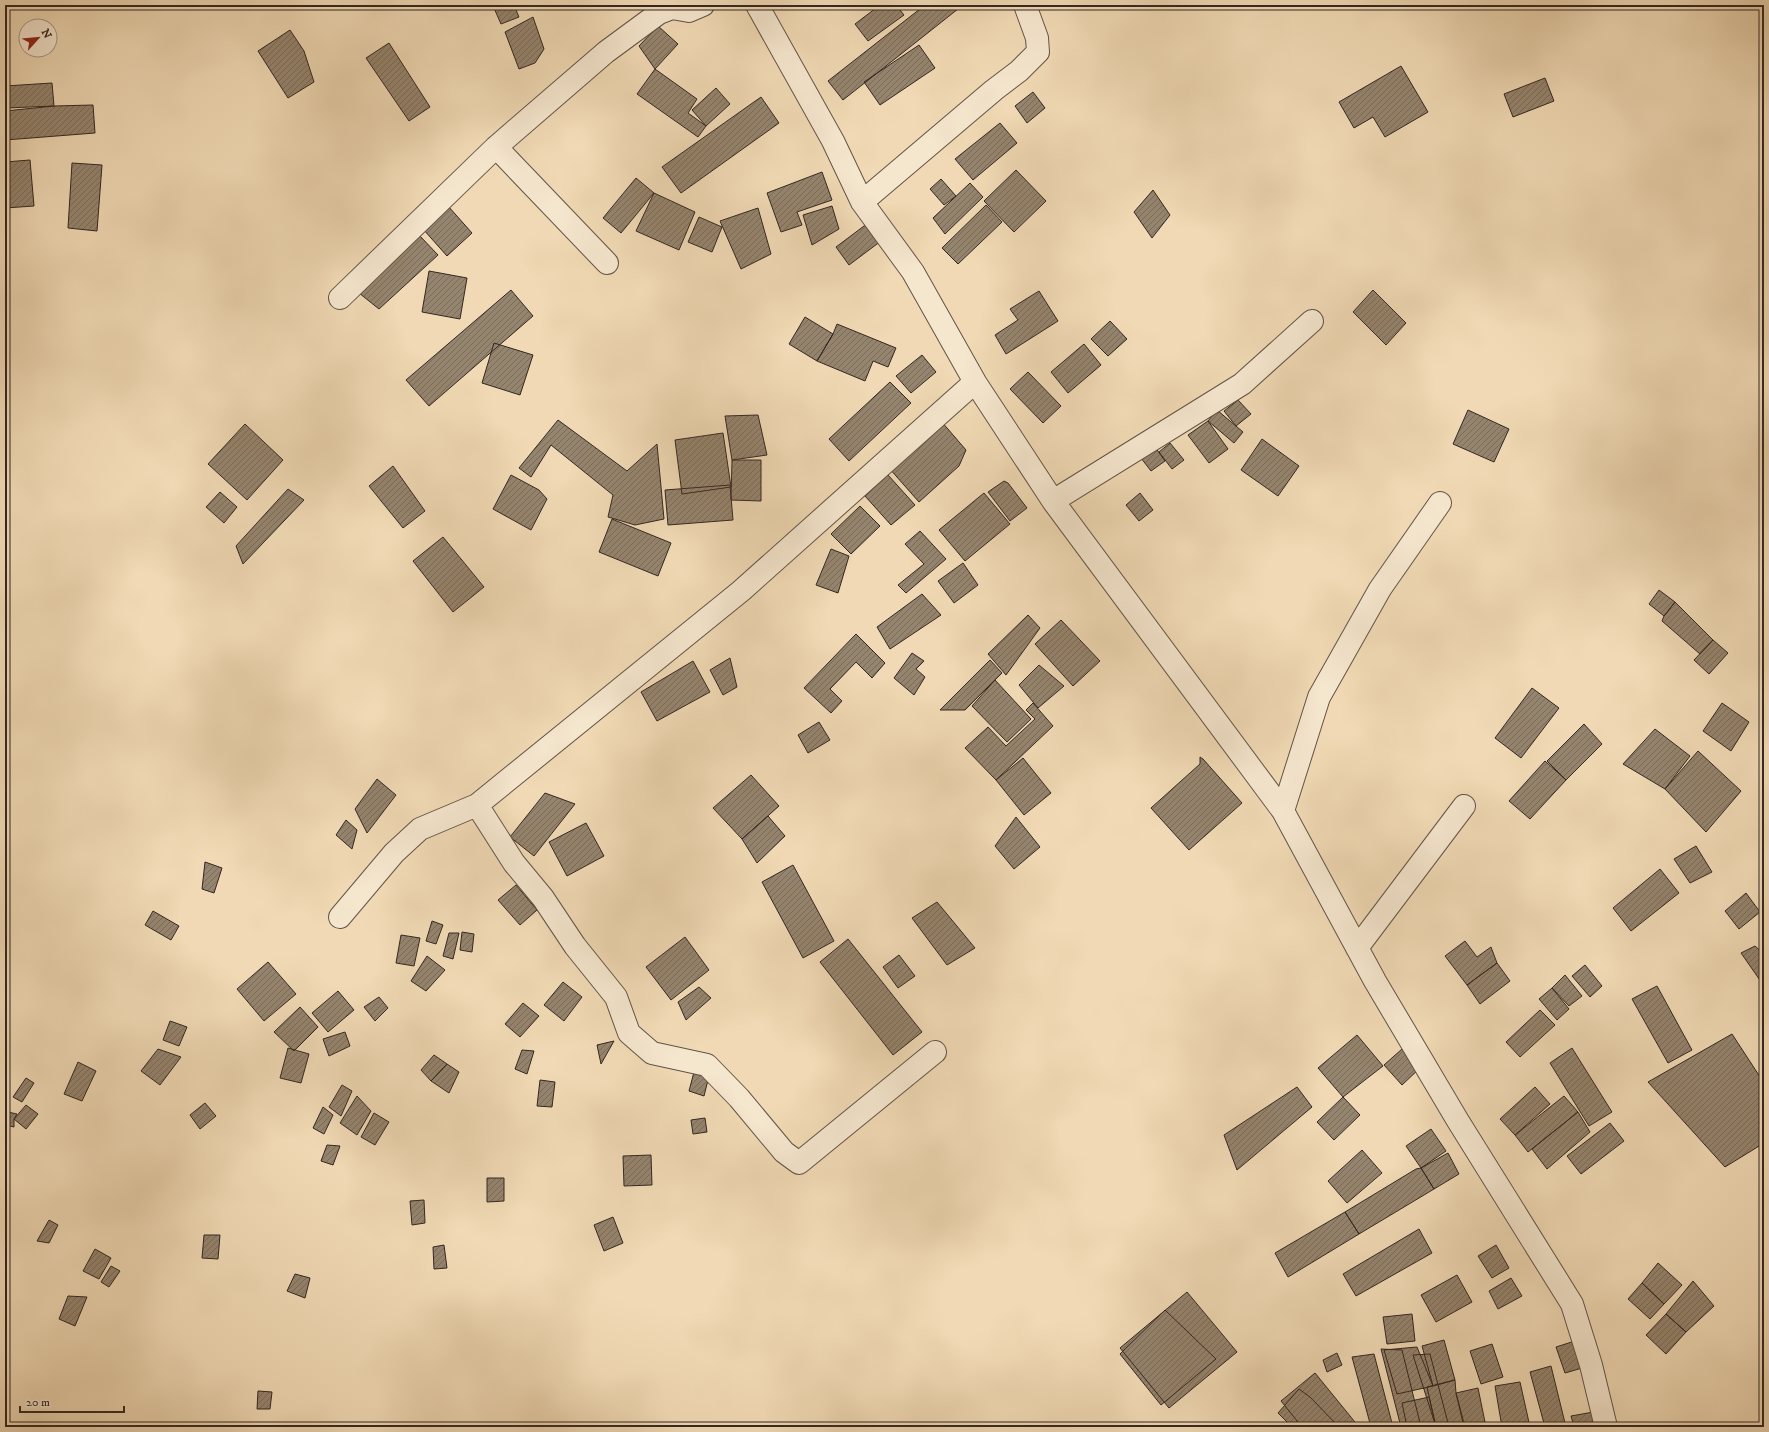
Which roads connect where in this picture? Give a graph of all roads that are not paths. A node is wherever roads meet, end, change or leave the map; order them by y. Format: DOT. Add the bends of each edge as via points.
graph roads {
  1 [pos="703,5"];
  2 [pos="757,5"];
  3 [pos="1025,5"];
  4 [pos="496,147"];
  5 [pos="862,202"];
  6 [pos="607,263"];
  7 [pos="340,298"];
  8 [pos="1312,321"];
  9 [pos="975,382"];
  10 [pos="1053,501"];
  11 [pos="1440,503"];
  12 [pos="477,805"];
  13 [pos="1464,806"];
  14 [pos="1283,811"];
  15 [pos="340,917"];
  16 [pos="1357,948"];
  17 [pos="935,1052"];
  18 [pos="1606,1427"];
  1 -- 4 [label="street" via="688,11 672,8 659,13 606,52"];
  2 -- 5 [label="street" via="833,142"];
  3 -- 5 [label="street" via="1037,38 1038,52 1019,71"];
  4 -- 6 [label="street"];
  4 -- 7 [label="street"];
  5 -- 9 [label="street" via="913,272"];
  8 -- 10 [label="street" via="1242,384"];
  9 -- 10 [label="street"];
  9 -- 12 [label="street" via="741,591"];
  10 -- 14 [label="street"];
  11 -- 14 [label="street" via="1380,589 1319,697"];
  12 -- 15 [label="street" via="420,829 394,853"];
  12 -- 17 [label="street" via="514,863 543,898 574,946 616,997 628,1033 652,1053 707,1065 739,1098 784,1152 799,1163"];
  13 -- 16 [label="street"];
  14 -- 16 [label="street"];
  16 -- 18 [label="street" via="1458,1121 1572,1304 1591,1365"];
}
